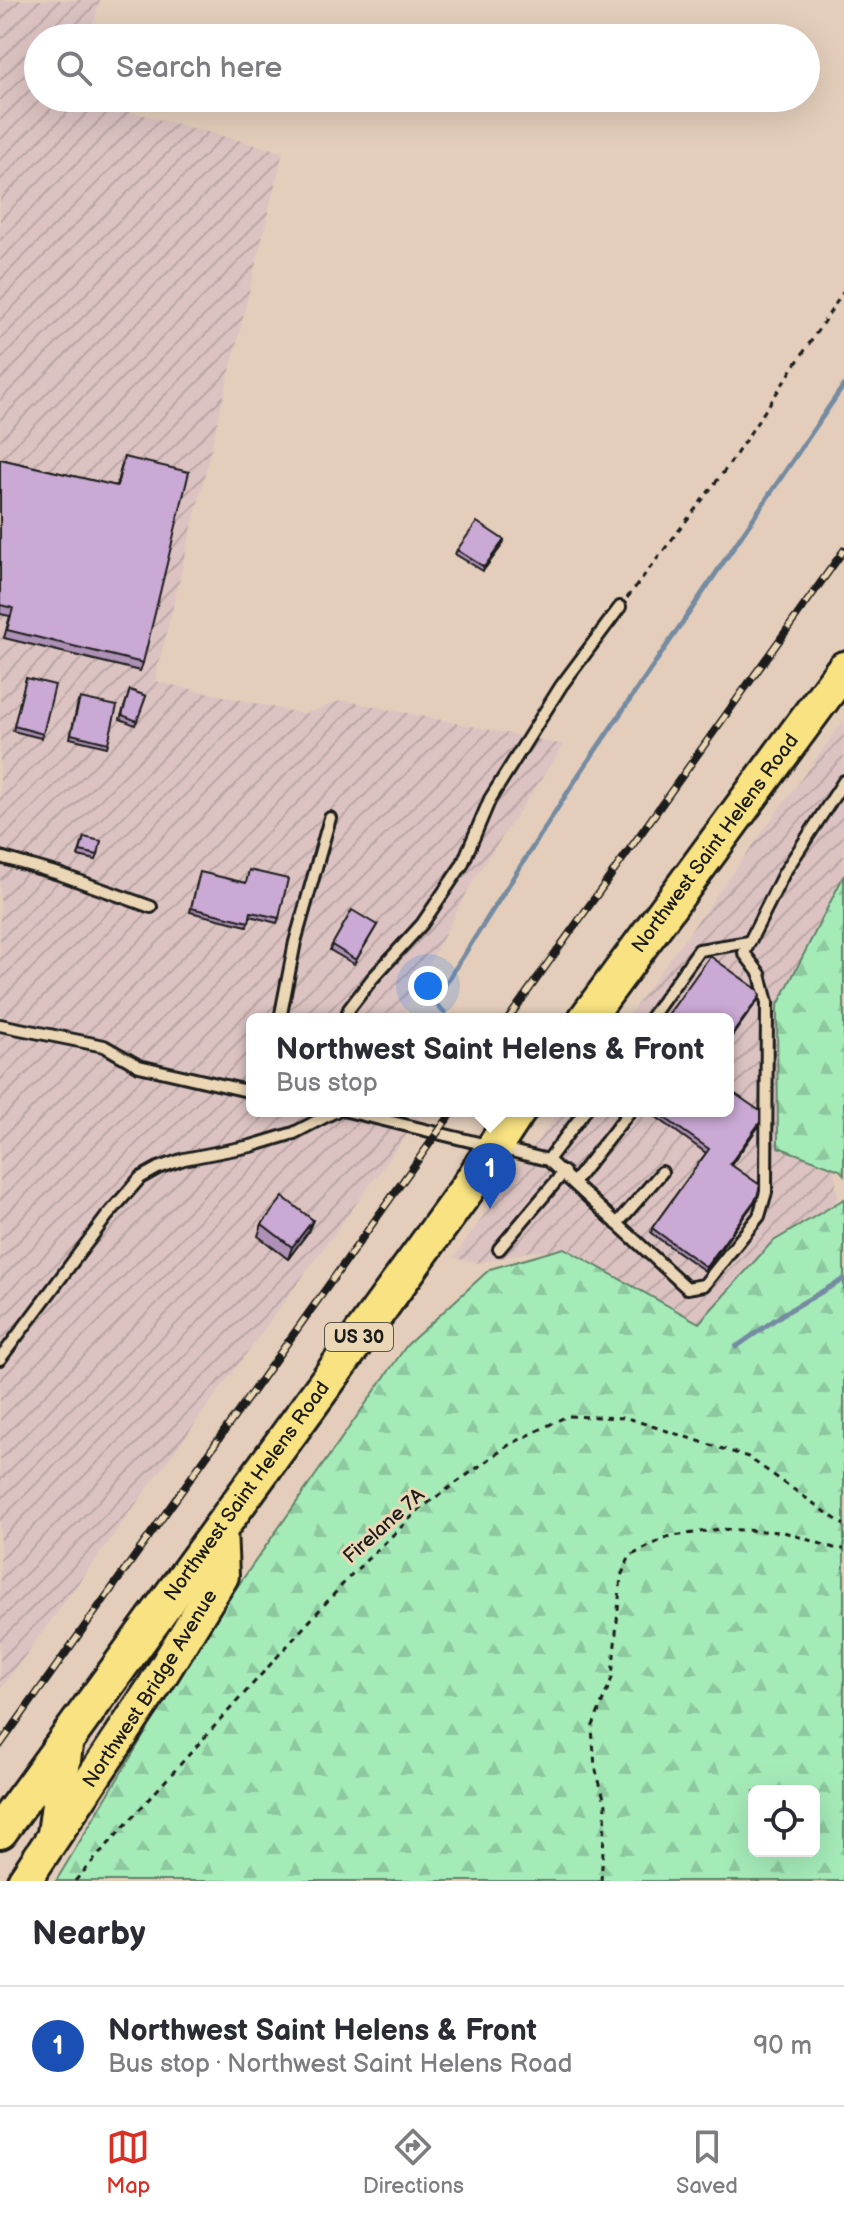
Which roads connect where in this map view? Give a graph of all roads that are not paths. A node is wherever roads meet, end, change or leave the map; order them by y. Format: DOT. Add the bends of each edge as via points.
graph roads {
  1 [pos="620,607"];
  2 [pos="844,669"];
  3 [pos="844,781"];
  4 [pos="330,818"];
  5 [pos="0,857"];
  6 [pos="151,907"];
  7 [pos="749,942"];
  8 [pos="281,1013"];
  9 [pos="348,1013"];
  10 [pos="590,1013"];
  11 [pos="654,1013"];
  12 [pos="0,1025"];
  13 [pos="246,1091"];
  14 [pos="325,1117"];
  15 [pos="373,1117"];
  16 [pos="514,1117"];
  17 [pos="580,1117"];
  18 [pos="625,1117"];
  19 [pos="496,1145"];
  20 [pos="548,1160"];
  21 [pos="564,1172"];
  22 [pos="662,1172"];
  23 [pos="574,1182"];
  24 [pos="617,1224"];
  25 [pos="499,1249"];
  26 [pos="0,1359"];
  27 [pos="220,1528"];
  28 [pos="67,1738"];
  29 [pos="0,1831"];
  30 [pos="53,1841"];
  31 [pos="24,1881"];
  1 -- 9 [label="lane" via="561,686 490,799 462,865 422,924"];
  2 -- 10 [label="highway, Northwest Saint Helens Road"];
  3 -- 7 [label="lane" via="784,873"];
  4 -- 8 [label="lane"];
  5 -- 6 [label="lane"];
  7 -- 11 [label="lane" via="699,950"];
  7 -- 24 [label="lane" via="744,953 760,974 767,1003 767,1178 759,1216 704,1285 687,1288"];
  12 -- 13 [label="lane" via="104,1046 139,1066"];
  14 -- 26 [label="lane" via="294,1133 184,1159 140,1178"];
  15 -- 19 [label="lane"];
  16 -- 19 [label="highway, Northwest Saint Helens Road / US 30"];
  17 -- 20 [label="lane"];
  18 -- 23 [label="lane"];
  19 -- 20 [label="lane"];
  19 -- 27 [label="highway, Northwest Saint Helens Road / US 30"];
  20 -- 21 [label="lane"];
  21 -- 23 [label="lane"];
  21 -- 25 [label="lane"];
  22 -- 24 [label="lane"];
  23 -- 24 [label="lane"];
  27 -- 28 [label="highway, Northwest Saint Helens Road / US 30"];
  27 -- 30 [label="main road, Northwest Bridge Avenue" via="222,1576"];
  28 -- 29 [label="highway, Northwest Saint Helens Road / US 30"];
  28 -- 30 [label="main road, Northwest Bridge Avenue"];
  30 -- 31 [label="main road, Northwest Bridge Avenue"];
}
